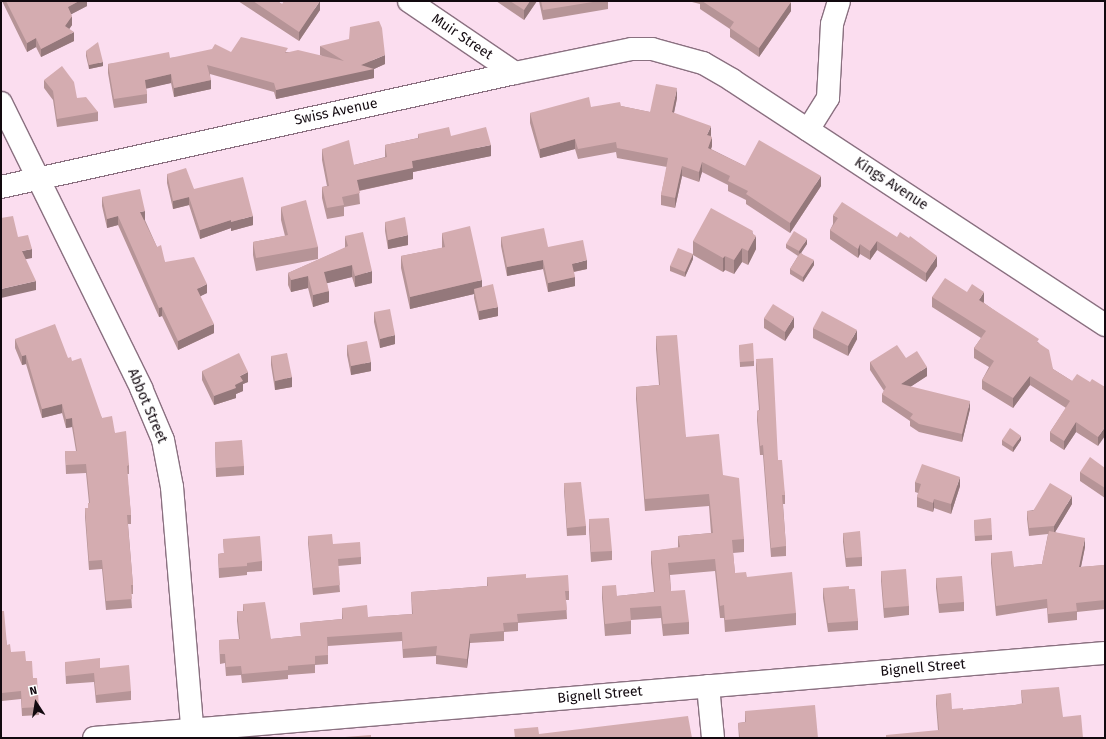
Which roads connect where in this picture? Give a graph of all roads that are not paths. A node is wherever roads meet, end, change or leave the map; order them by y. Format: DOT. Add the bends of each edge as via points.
graph roads {
  1 [pos="409,1"];
  2 [pos="839,1"];
  3 [pos="672,52"];
  4 [pos="515,73"];
  5 [pos="1,103"];
  6 [pos="808,130"];
  7 [pos="38,178"];
  8 [pos="1,187"];
  9 [pos="1105,325"];
  10 [pos="1105,653"];
  11 [pos="708,686"];
  12 [pos="193,734"];
  13 [pos="94,738"];
  14 [pos="713,738"];
  1 -- 4 [label="street, Muir Street"];
  2 -- 6 [label="street" via="832,24 828,98"];
  3 -- 4 [label="street, Swiss Avenue" via="652,48 632,49"];
  3 -- 6 [label="street, Kings Avenue" via="703,63"];
  4 -- 7 [label="street, Swiss Avenue"];
  5 -- 7 [label="street, Abbot Street"];
  6 -- 9 [label="street, Kings Avenue"];
  7 -- 8 [label="street, Swiss Avenue"];
  7 -- 12 [label="street, Abbot Street" via="141,388 163,440 172,487"];
  10 -- 11 [label="street, Bignell Street"];
  11 -- 12 [label="street, Bignell Street"];
  11 -- 14 [label="street"];
  12 -- 13 [label="street, Bignell Street"];
}
